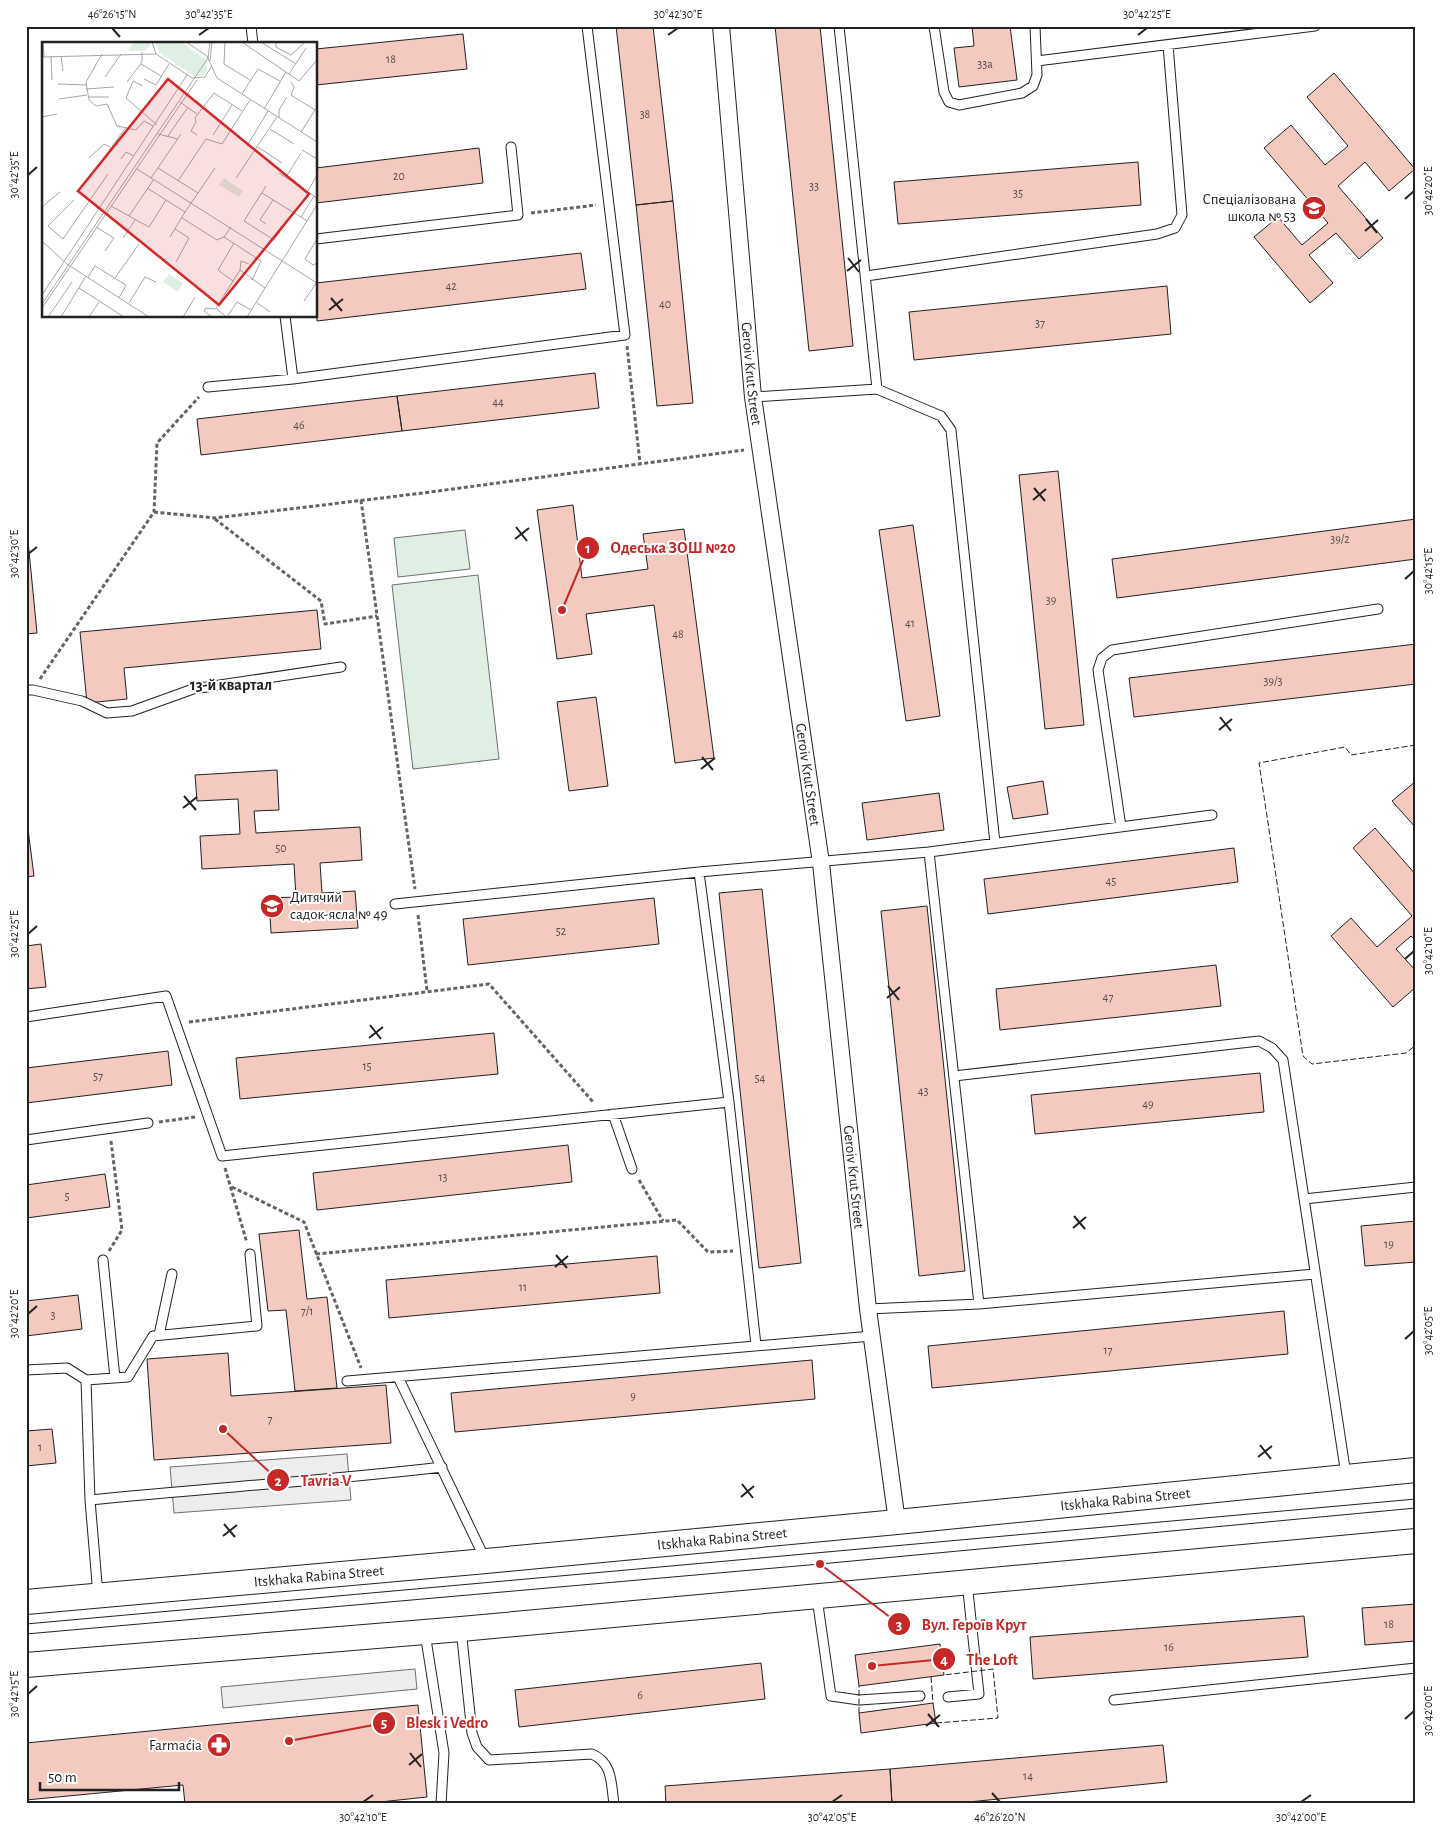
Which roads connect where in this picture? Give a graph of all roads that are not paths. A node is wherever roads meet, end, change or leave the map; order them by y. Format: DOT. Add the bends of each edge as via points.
graph roads {
  1 [pos="251,26"];
  2 [pos="588,26"];
  3 [pos="721,26"];
  4 [pos="839,26"];
  5 [pos="934,26"];
  6 [pos="1035,26"];
  7 [pos="1315,26"];
  8 [pos="253,42"];
  9 [pos="1168,45"];
  10 [pos="1037,61"];
  11 [pos="511,147"];
  12 [pos="318,238"];
  13 [pos="866,276"];
  14 [pos="285,318"];
  15 [pos="292,379"];
  16 [pos="208,387"];
  17 [pos="878,389"];
  18 [pos="753,397"];
  19 [pos="1378,609"];
  20 [pos="341,667"];
  21 [pos="30,690"];
  22 [pos="1212,814"];
  23 [pos="1121,827"];
  24 [pos="995,844"];
  25 [pos="929,852"];
  26 [pos="821,863"];
  27 [pos="699,872"];
  28 [pos="395,904"];
  29 [pos="26,1017"];
  30 [pos="954,1076"];
  31 [pos="729,1102"];
  32 [pos="609,1115"];
  33 [pos="148,1123"];
  34 [pos="26,1140"];
  35 [pos="632,1169"];
  36 [pos="1416,1187"];
  37 [pos="1304,1199"];
  38 [pos="250,1254"];
  39 [pos="103,1260"];
  40 [pos="172,1274"];
  41 [pos="1315,1274"];
  42 [pos="979,1304"];
  43 [pos="868,1309"];
  44 [pos="159,1335"];
  45 [pos="872,1336"];
  46 [pos="756,1345"];
  47 [pos="26,1370"];
  48 [pos="398,1377"];
  49 [pos="115,1378"];
  50 [pos="86,1380"];
  51 [pos="347,1381"];
  52 [pos="442,1467"];
  53 [pos="1416,1470"];
  54 [pos="1346,1476"];
  55 [pos="90,1500"];
  56 [pos="896,1522"];
  57 [pos="1416,1541"];
  58 [pos="486,1562"];
  59 [pos="966,1582"];
  60 [pos="98,1596"];
  61 [pos="816,1596"];
  62 [pos="26,1602"];
  63 [pos="461,1629"];
  64 [pos="425,1632"];
  65 [pos="26,1665"];
  66 [pos="1416,1668"];
  67 [pos="920,1696"];
  68 [pos="948,1697"];
  69 [pos="1114,1700"];
  70 [pos="441,1804"];
  71 [pos="614,1804"];
  1 -- 8 [label="lane"];
  2 -- 15 [label="lane" via="625,335"];
  3 -- 18 [label="street, Geroiv Krut Street"];
  4 -- 13 [label="lane"];
  5 -- 10 [label="lane" via="944,92 949,102 959,105 1022,93 1033,86"];
  6 -- 10 [label="lane"];
  7 -- 9 [label="lane"];
  9 -- 10 [label="lane"];
  9 -- 13 [label="lane" via="1182,215 1175,228 1157,234"];
  11 -- 12 [label="lane" via="518,215"];
  13 -- 17 [label="lane"];
  14 -- 15 [label="lane"];
  15 -- 16 [label="lane"];
  17 -- 18 [label="lane"];
  17 -- 24 [label="lane" via="941,416 951,430"];
  18 -- 26 [label="street, Geroiv Krut Street"];
  19 -- 23 [label="lane" via="1112,650 1102,658 1098,670"];
  20 -- 21 [label="lane" via="193,689 132,712 107,713 82,701"];
  22 -- 23 [label="lane"];
  23 -- 24 [label="lane"];
  24 -- 25 [label="lane"];
  25 -- 26 [label="lane"];
  25 -- 30 [label="lane"];
  26 -- 27 [label="lane"];
  26 -- 43 [label="street, Geroiv Krut Street"];
  27 -- 28 [label="lane"];
  27 -- 31 [label="lane"];
  29 -- 32 [label="lane" via="166,996 222,1156"];
  30 -- 37 [label="lane" via="1259,1041 1272,1048 1283,1060"];
  30 -- 42 [label="lane"];
  31 -- 32 [label="lane"];
  31 -- 46 [label="lane"];
  32 -- 35 [label="lane"];
  33 -- 34 [label="lane"];
  36 -- 37 [label="lane"];
  37 -- 41 [label="lane"];
  38 -- 44 [label="lane" via="257,1326"];
  39 -- 49 [label="lane"];
  40 -- 44 [label="lane"];
  41 -- 42 [label="lane"];
  41 -- 54 [label="lane"];
  42 -- 43 [label="lane"];
  43 -- 45 [label="street, Geroiv Krut Street"];
  44 -- 49 [label="lane" via="153,1336 128,1377"];
  45 -- 46 [label="lane"];
  45 -- 56 [label="street, Geroiv Krut Street"];
  46 -- 48 [label="lane"];
  47 -- 50 [label="lane" via="67,1368"];
  48 -- 51 [label="lane"];
  48 -- 52 [label="lane"];
  49 -- 50 [label="lane"];
  50 -- 55 [label="lane"];
  52 -- 55 [label="lane"];
  52 -- 58 [label="lane"];
  53 -- 54 [label="main road, Itskhaka Rabina Street"];
  54 -- 56 [label="main road, Itskhaka Rabina Street"];
  55 -- 60 [label="lane"];
  56 -- 58 [label="main road, Itskhaka Rabina Street"];
  57 -- 59 [label="main road"];
  58 -- 60 [label="main road, Itskhaka Rabina Street"];
  59 -- 61 [label="main road"];
  59 -- 68 [label="lane" via="978,1694"];
  60 -- 62 [label="main road, Itskhaka Rabina Street"];
  61 -- 63 [label="main road"];
  61 -- 67 [label="lane" via="831,1696 859,1700"];
  63 -- 64 [label="main road"];
  63 -- 71 [label="lane" via="472,1733 477,1747 489,1760 592,1754 602,1758 610,1771"];
  64 -- 65 [label="main road"];
  64 -- 70 [label="lane" via="444,1753"];
  66 -- 69 [label="lane"];
}
